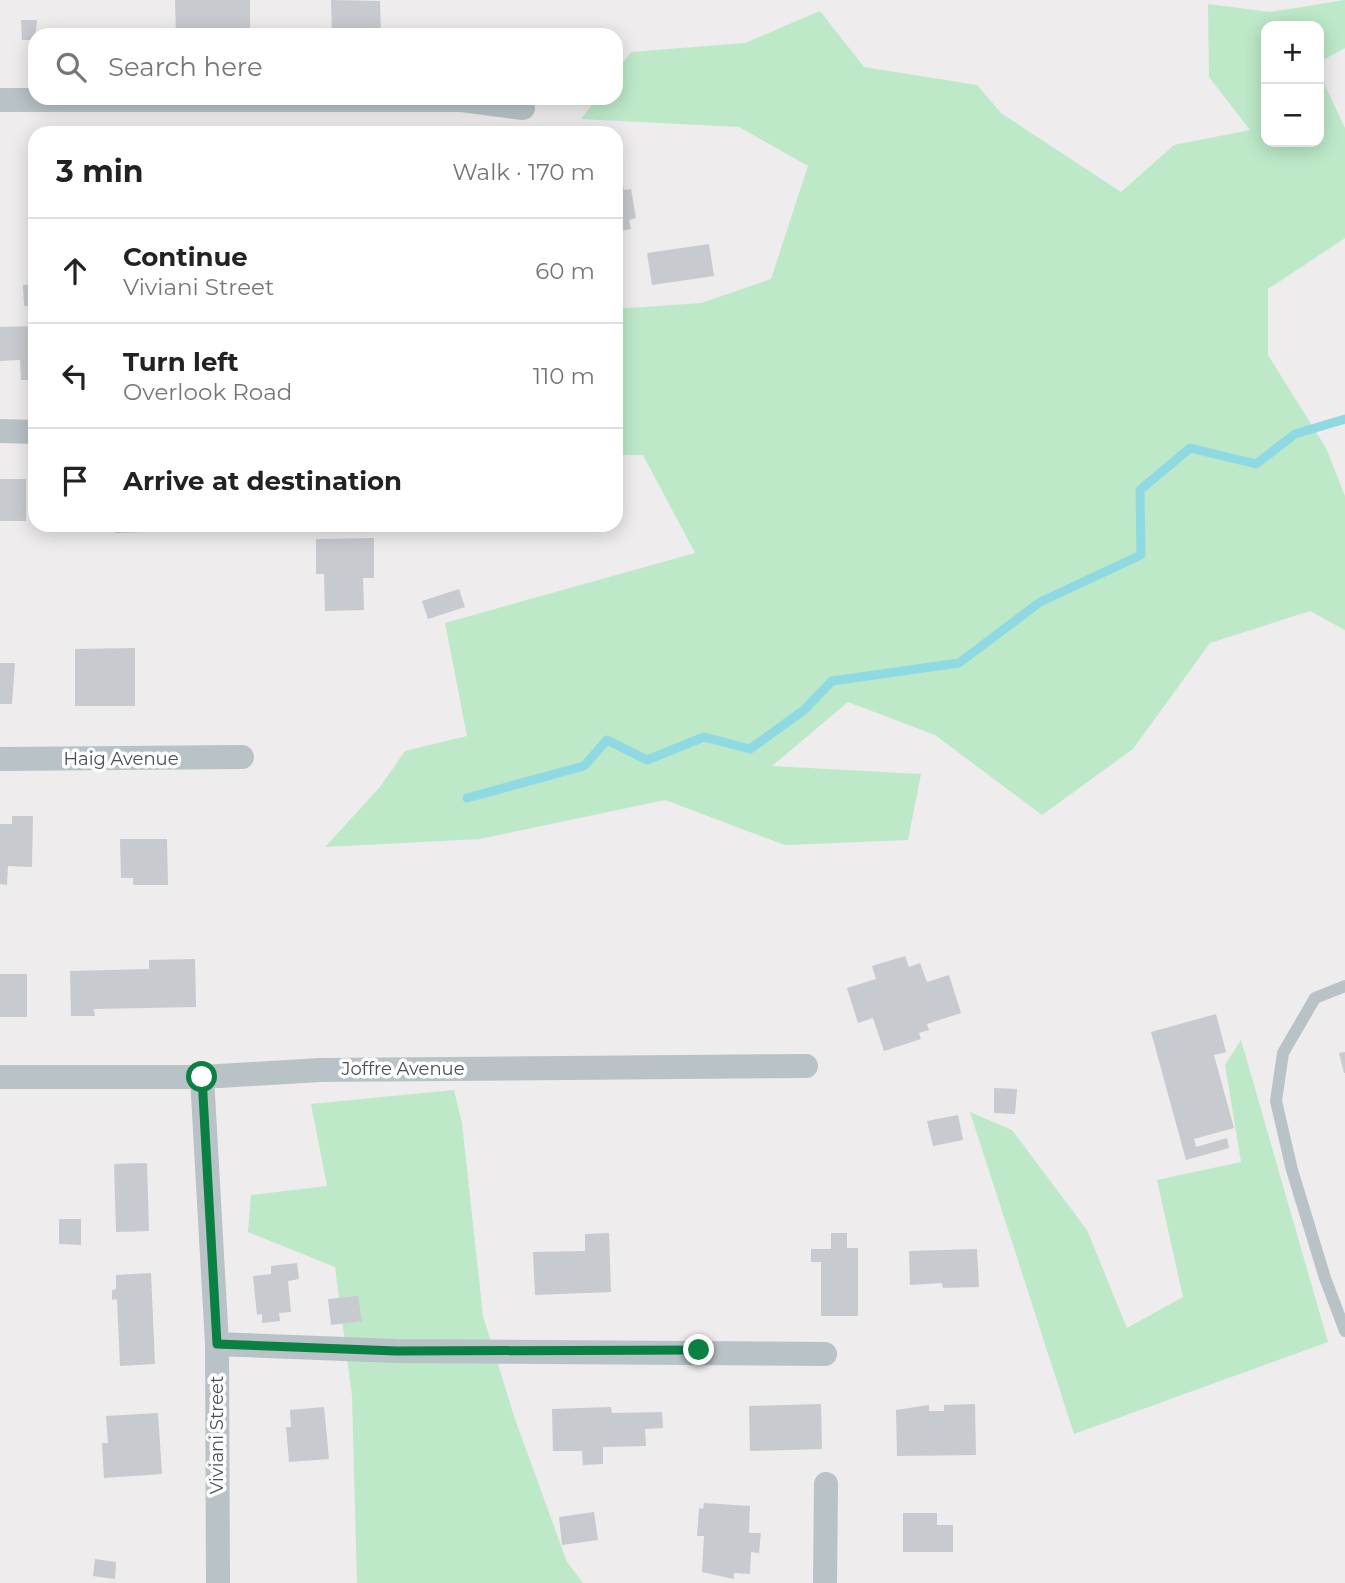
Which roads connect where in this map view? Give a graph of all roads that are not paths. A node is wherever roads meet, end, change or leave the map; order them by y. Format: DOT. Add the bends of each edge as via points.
graph roads {
  1 [pos="0,100"];
  2 [pos="28,100"];
  3 [pos="500,105"];
  4 [pos="523,108"];
  5 [pos="0,431"];
  6 [pos="28,432"];
  7 [pos="242,757"];
  8 [pos="0,759"];
  9 [pos="1345,986"];
  10 [pos="806,1066"];
  11 [pos="0,1077"];
  12 [pos="202,1077"];
  13 [pos="1345,1331"];
  14 [pos="217,1344"];
  15 [pos="825,1353"];
  16 [pos="826,1484"];
  17 [pos="218,1583"];
  18 [pos="825,1583"];
  1 -- 2 [label="street"];
  3 -- 4 [label="street"];
  5 -- 6 [label="street"];
  7 -- 8 [label="street, Haig Avenue"];
  9 -- 13 [label="lane" via="1315,998 1283,1053 1276,1101 1292,1170"];
  10 -- 12 [label="street, Joffre Avenue" via="320,1070"];
  11 -- 12 [label="street, Joffre Avenue"];
  12 -- 14 [label="street, Viviani Street"];
  14 -- 15 [label="street" via="396,1351"];
  14 -- 17 [label="street, Viviani Street"];
  16 -- 18 [label="street"];
}
